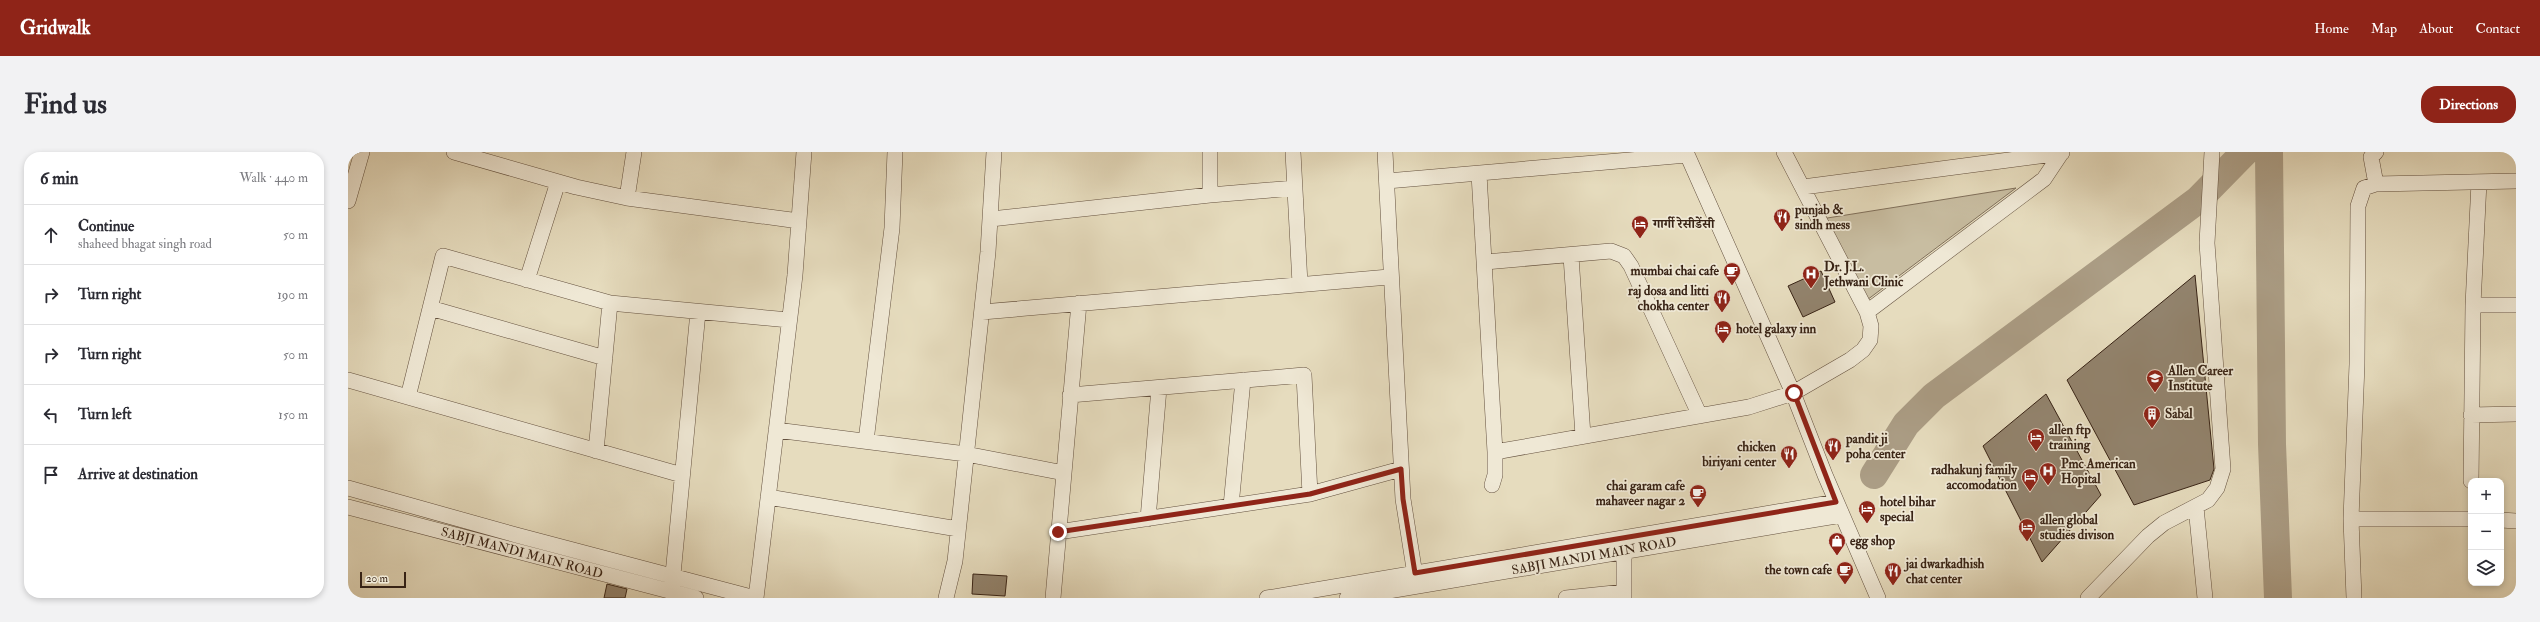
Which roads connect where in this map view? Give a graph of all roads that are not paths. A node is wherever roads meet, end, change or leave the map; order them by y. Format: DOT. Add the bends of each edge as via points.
graph roads {
  1 [pos="362,152"];
  2 [pos="454,152"];
  3 [pos="634,152"];
  4 [pos="804,152"];
  5 [pos="895,152"];
  6 [pos="994,152"];
  7 [pos="1210,152"];
  8 [pos="1293,152"];
  9 [pos="1385,152"];
  10 [pos="1784,152"];
  11 [pos="2062,152"];
  12 [pos="2376,152"];
  13 [pos="1686,153"];
  14 [pos="2212,153"];
  15 [pos="479,155"];
  16 [pos="1480,174"];
  17 [pos="1387,181"];
  18 [pos="2516,181"];
  19 [pos="558,182"];
  20 [pos="2479,182"];
  21 [pos="2376,184"];
  22 [pos="1803,187"];
  23 [pos="1295,188"];
  24 [pos="1210,195"];
  25 [pos="627,198"];
  26 [pos="348,201"];
  27 [pos="991,219"];
  28 [pos="799,221"];
  29 [pos="1571,256"];
  30 [pos="1485,262"];
  31 [pos="1390,277"];
  32 [pos="527,280"];
  33 [pos="1300,284"];
  34 [pos="610,303"];
  35 [pos="1078,303"];
  36 [pos="2473,305"];
  37 [pos="2516,306"];
  38 [pos="430,308"];
  39 [pos="698,312"];
  40 [pos="982,312"];
  41 [pos="1867,312"];
  42 [pos="789,320"];
  43 [pos="605,358"];
  44 [pos="348,380"];
  45 [pos="1243,380"];
  46 [pos="1159,388"];
  47 [pos="1794,393"];
  48 [pos="1070,395"];
  49 [pos="408,397"];
  50 [pos="2516,414"];
  51 [pos="2471,415"];
  52 [pos="1700,416"];
  53 [pos="776,430"];
  54 [pos="1584,436"];
  55 [pos="866,441"];
  56 [pos="596,451"];
  57 [pos="1495,452"];
  58 [pos="966,454"];
  59 [pos="1401,469"];
  60 [pos="1064,473"];
  61 [pos="682,475"];
  62 [pos="2471,478"];
  63 [pos="1492,485"];
  64 [pos="348,488"];
  65 [pos="1310,494"];
  66 [pos="768,497"];
  67 [pos="1231,506"];
  68 [pos="348,507"];
  69 [pos="2196,507"];
  70 [pos="1839,508"];
  71 [pos="1148,519"];
  72 [pos="2351,519"];
  73 [pos="2468,519"];
  74 [pos="2504,520"];
  75 [pos="2516,521"];
  76 [pos="958,529"];
  77 [pos="1058,532"];
  78 [pos="1624,544"];
  79 [pos="672,576"];
  80 [pos="1416,580"];
  81 [pos="672,592"];
  82 [pos="2204,594"];
  83 [pos="1624,595"];
  84 [pos="696,598"];
  85 [pos="756,598"];
  86 [pos="946,598"];
  87 [pos="1053,598"];
  88 [pos="1267,598"];
  89 [pos="1346,598"];
  90 [pos="1566,598"];
  91 [pos="1878,598"];
  92 [pos="2088,598"];
  93 [pos="2354,598"];
  1 -- 26 [label="street"];
  2 -- 15 [label="street"];
  3 -- 25 [label="street"];
  4 -- 28 [label="street"];
  5 -- 55 [label="street" via="892,228"];
  6 -- 27 [label="street"];
  7 -- 24 [label="street"];
  8 -- 23 [label="street"];
  9 -- 17 [label="street"];
  10 -- 22 [label="street"];
  11 -- 22 [label="street"];
  11 -- 41 [label="street" via="2044,179"];
  12 -- 21 [label="street" via="2372,157"];
  13 -- 16 [label="street"];
  13 -- 47 [label="street"];
  14 -- 69 [label="street" via="2207,243 2223,469 2217,488 2208,500"];
  15 -- 19 [label="street"];
  16 -- 17 [label="street"];
  16 -- 30 [label="street"];
  17 -- 31 [label="street"];
  18 -- 20 [label="street"];
  19 -- 25 [label="street"];
  19 -- 32 [label="street"];
  20 -- 21 [label="street"];
  20 -- 36 [label="street"];
  21 -- 72 [label="street" via="2364,188 2358,206 2357,364"];
  22 -- 41 [label="street"];
  23 -- 24 [label="street"];
  23 -- 33 [label="street"];
  24 -- 27 [label="street"];
  25 -- 28 [label="street"];
  27 -- 40 [label="street"];
  28 -- 42 [label="street"];
  29 -- 30 [label="street"];
  29 -- 52 [label="street" via="1611,251 1624,256 1632,266"];
  29 -- 54 [label="street"];
  30 -- 57 [label="street"];
  31 -- 33 [label="street"];
  31 -- 59 [label="street"];
  32 -- 34 [label="street"];
  32 -- 38 [label="street" via="443,256"];
  33 -- 35 [label="street"];
  34 -- 39 [label="street"];
  34 -- 43 [label="street"];
  35 -- 40 [label="street"];
  35 -- 48 [label="street"];
  36 -- 37 [label="street"];
  36 -- 51 [label="street"];
  38 -- 43 [label="street"];
  38 -- 49 [label="street"];
  39 -- 42 [label="street"];
  39 -- 61 [label="street"];
  40 -- 58 [label="street"];
  41 -- 47 [label="street" via="1871,326 1870,340 1863,350"];
  42 -- 53 [label="street"];
  43 -- 56 [label="street"];
  44 -- 49 [label="street"];
  45 -- 46 [label="street"];
  45 -- 65 [label="street" via="1304,375"];
  45 -- 67 [label="street"];
  46 -- 48 [label="street"];
  46 -- 71 [label="street"];
  47 -- 52 [label="street" via="1749,407"];
  47 -- 70 [label="street"];
  48 -- 60 [label="street"];
  49 -- 56 [label="street"];
  50 -- 51 [label="street"];
  51 -- 62 [label="street"];
  52 -- 54 [label="street"];
  53 -- 55 [label="street"];
  53 -- 66 [label="street"];
  54 -- 57 [label="street"];
  55 -- 58 [label="street"];
  56 -- 61 [label="street"];
  57 -- 63 [label="street" via="1495,475"];
  58 -- 60 [label="street"];
  58 -- 76 [label="street"];
  59 -- 65 [label="street"];
  59 -- 80 [label="street" via="1403,499"];
  60 -- 77 [label="street"];
  61 -- 79 [label="street"];
  64 -- 79 [label="street"];
  65 -- 67 [label="street"];
  66 -- 76 [label="street"];
  66 -- 85 [label="street"];
  67 -- 71 [label="street"];
  68 -- 81 [label="street, SABJI MANDI MAIN ROAD"];
  69 -- 82 [label="street"];
  69 -- 92 [label="street" via="2164,523 2148,536"];
  70 -- 78 [label="street, SABJI MANDI MAIN ROAD"];
  70 -- 91 [label="street"];
  71 -- 77 [label="street"];
  72 -- 73 [label="street"];
  72 -- 93 [label="street"];
  74 -- 75 [label="street"];
  76 -- 86 [label="street" via="955,561"];
  77 -- 87 [label="street"];
  78 -- 80 [label="street, SABJI MANDI MAIN ROAD"];
  78 -- 83 [label="street"];
  79 -- 81 [label="street"];
  79 -- 85 [label="street"];
  80 -- 88 [label="street"];
  80 -- 89 [label="street, SABJI MANDI MAIN ROAD"];
  81 -- 84 [label="street, SABJI MANDI MAIN ROAD"];
  83 -- 90 [label="street"];
}
